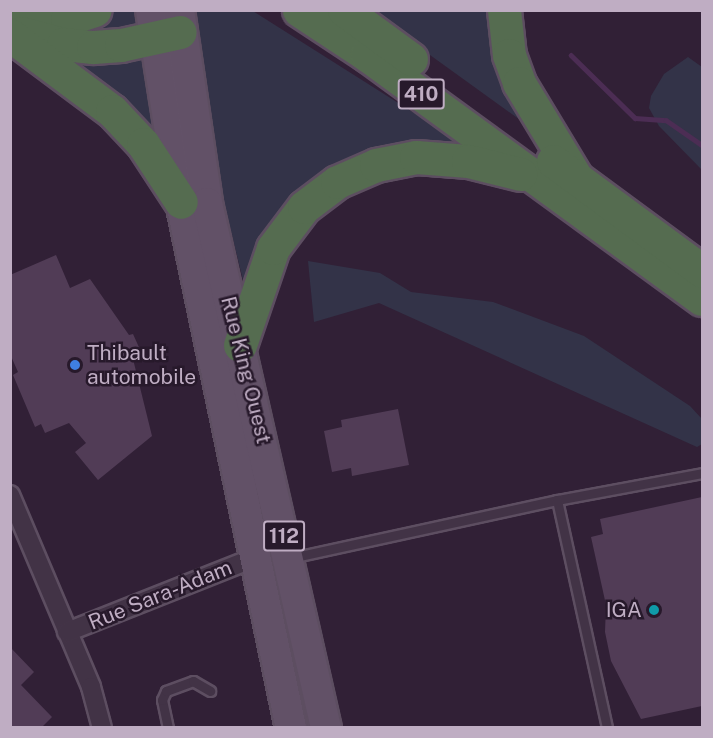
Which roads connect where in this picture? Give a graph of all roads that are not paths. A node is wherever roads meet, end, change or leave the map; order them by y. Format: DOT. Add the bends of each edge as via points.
graph roads {
  1 [pos="26,10"];
  2 [pos="95,10"];
  3 [pos="299,10"];
  4 [pos="344,10"];
  5 [pos="504,10"];
  6 [pos="166,23"];
  7 [pos="10,30"];
  8 [pos="10,35"];
  9 [pos="576,178"];
  10 [pos="541,180"];
  11 [pos="181,202"];
  12 [pos="702,271"];
  13 [pos="702,299"];
  14 [pos="240,345"];
  15 [pos="702,473"];
  16 [pos="10,495"];
  17 [pos="557,500"];
  18 [pos="254,558"];
  19 [pos="289,558"];
  20 [pos="67,632"];
  21 [pos="210,691"];
  22 [pos="102,728"];
  23 [pos="168,728"];
  24 [pos="291,728"];
  25 [pos="326,728"];
  26 [pos="607,728"];
  1 -- 2 [label="highway" via="67,19"];
  3 -- 10 [label="highway, 410"];
  4 -- 9 [label="highway, 410"];
  5 -- 9 [label="highway" via="508,47 519,83"];
  6 -- 7 [label="highway" via="121,45 63,44"];
  6 -- 11 [label="main road, Rue King Ouest / 112"];
  6 -- 14 [label="main road, Rue King Ouest / 112"];
  8 -- 11 [label="highway" via="112,111 144,144"];
  9 -- 12 [label="highway, 410"];
  10 -- 13 [label="highway, 410"];
  10 -- 14 [label="highway" via="468,161 426,157 386,162 346,177 304,207 278,239 260,278"];
  11 -- 18 [label="main road, Rue King Ouest / 112"];
  14 -- 19 [label="main road, Rue King Ouest / 112"];
  15 -- 17 [label="lane"];
  16 -- 20 [label="street"];
  17 -- 19 [label="lane"];
  17 -- 26 [label="lane"];
  18 -- 20 [label="street, Rue Sara-Adam"];
  18 -- 24 [label="main road, Rue King Ouest / 112"];
  19 -- 25 [label="main road, Rue King Ouest / 112"];
  20 -- 22 [label="street" via="91,687"];
  21 -- 23 [label="lane" via="199,681 166,691 162,700"];
}
